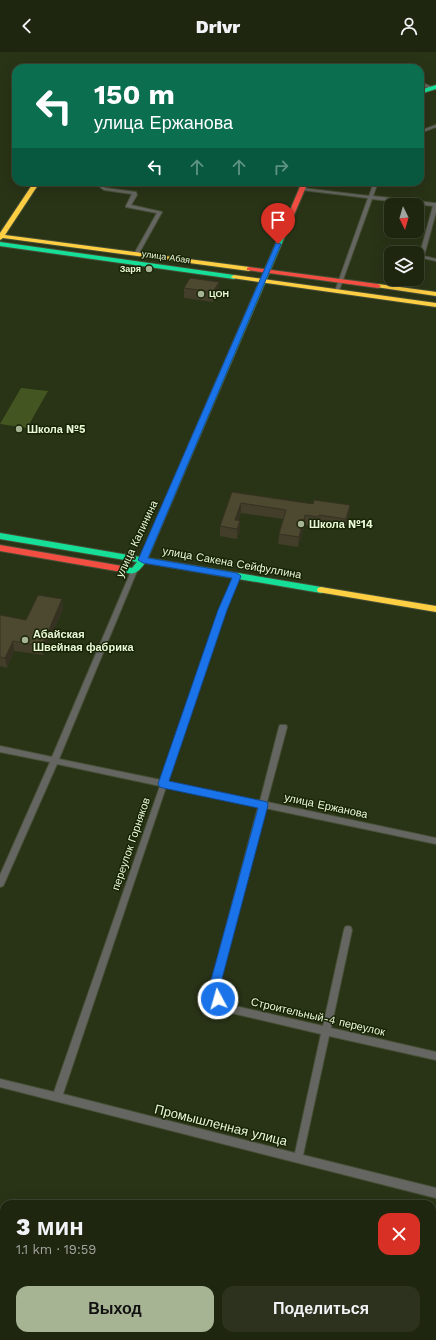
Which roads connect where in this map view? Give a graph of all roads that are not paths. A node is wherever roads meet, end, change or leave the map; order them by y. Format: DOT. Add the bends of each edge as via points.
graph roads {
  1 [pos="424,84"];
  2 [pos="435,87"];
  3 [pos="424,91"];
  4 [pos="436,126"];
  5 [pos="424,130"];
  6 [pos="34,186"];
  7 [pos="100,186"];
  8 [pos="303,186"];
  9 [pos="375,186"];
  10 [pos="371,198"];
  11 [pos="436,205"];
  12 [pos="0,239"];
  13 [pos="134,258"];
  14 [pos="436,260"];
  15 [pos="266,272"];
  16 [pos="262,281"];
  17 [pos="341,282"];
  18 [pos="337,291"];
  19 [pos="436,294"];
  20 [pos="436,305"];
  21 [pos="0,536"];
  22 [pos="0,548"];
  23 [pos="143,560"];
  24 [pos="134,571"];
  25 [pos="237,576"];
  26 [pos="436,609"];
  27 [pos="283,727"];
  28 [pos="0,749"];
  29 [pos="54,762"];
  30 [pos="163,784"];
  31 [pos="263,805"];
  32 [pos="436,840"];
  33 [pos="0,884"];
  34 [pos="348,930"];
  35 [pos="325,1030"];
  36 [pos="436,1056"];
  37 [pos="0,1083"];
  38 [pos="57,1098"];
  39 [pos="298,1158"];
  40 [pos="436,1193"];
  1 -- 2 [label="street"];
  2 -- 3 [label="street"];
  4 -- 5 [label="street"];
  6 -- 12 [label="street"];
  7 -- 13 [label="street" via="104,189 135,194 128,206 160,212"];
  8 -- 10 [label="street"];
  8 -- 15 [label="street, улица Калинина"];
  9 -- 10 [label="street"];
  10 -- 11 [label="street"];
  10 -- 17 [label="street"];
  11 -- 14 [label="street" via="421,257"];
  12 -- 13 [label="street"];
  13 -- 15 [label="street, улица Абая"];
  13 -- 16 [label="street, улица Абая"];
  15 -- 16 [label="street, улица Калинина"];
  15 -- 17 [label="street, улица Абая"];
  16 -- 18 [label="street, улица Абая"];
  16 -- 23 [label="street, улица Калинина"];
  17 -- 18 [label="street"];
  17 -- 19 [label="street, улица Абая"];
  18 -- 20 [label="street, улица Абая"];
  21 -- 23 [label="street, улица Сакена Сейфуллина"];
  22 -- 24 [label="street"];
  23 -- 24 [label="street, улица Калинина"];
  23 -- 25 [label="street, улица Сакена Сейфуллина"];
  24 -- 29 [label="street, улица Калинина"];
  25 -- 26 [label="street, улица Сакена Сейфуллина"];
  25 -- 30 [label="street, переулок Горняков"];
  27 -- 31 [label="street, Строительный-4 переулок"];
  28 -- 29 [label="street, улица Ержанова"];
  29 -- 30 [label="street, улица Ержанова"];
  29 -- 33 [label="street, улица Калинина"];
  30 -- 31 [label="street, улица Ержанова"];
  30 -- 38 [label="street, переулок Горняков"];
  31 -- 32 [label="street, улица Ержанова"];
  31 -- 35 [label="street, Строительный-4 переулок" via="213,991 223,1007"];
  34 -- 35 [label="street"];
  35 -- 36 [label="street, Строительный-4 переулок"];
  35 -- 39 [label="street"];
  37 -- 38 [label="street, Промышленная улица"];
  38 -- 39 [label="street, Промышленная улица"];
  39 -- 40 [label="street, Промышленная улица"];
}
